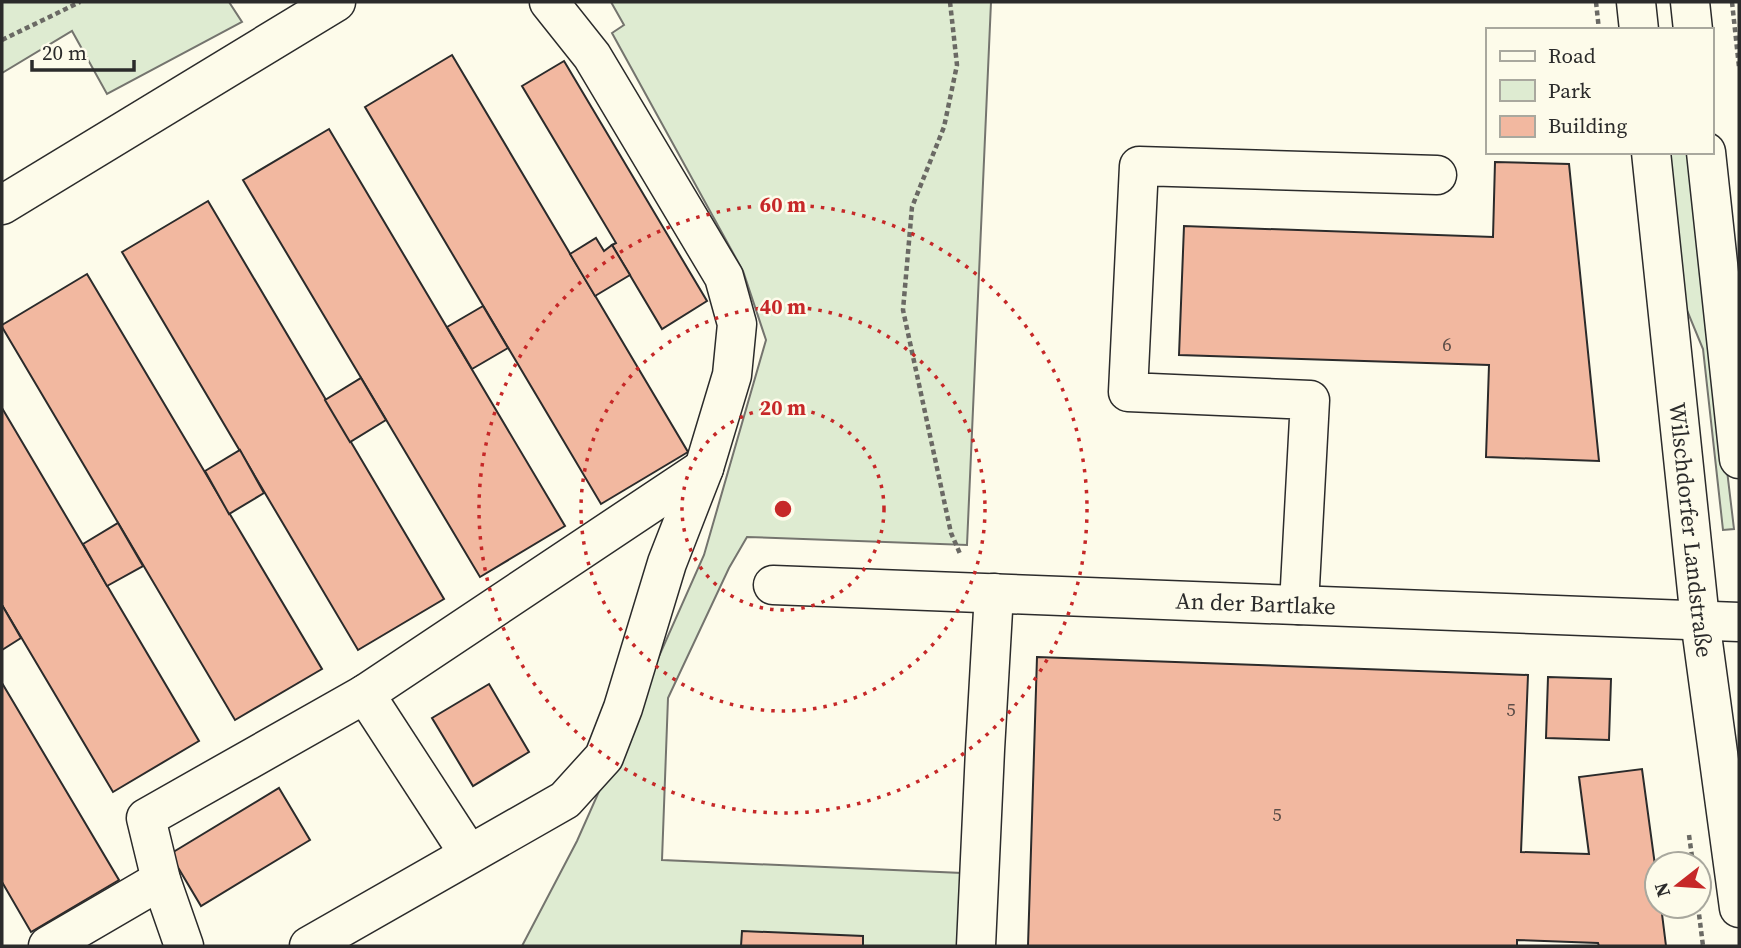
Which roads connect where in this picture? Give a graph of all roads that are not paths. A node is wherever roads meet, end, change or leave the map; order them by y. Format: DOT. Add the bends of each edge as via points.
graph roads {
  1 [pos="336,2"];
  2 [pos="549,2"];
  3 [pos="1636,2"];
  4 [pos="1690,2"];
  5 [pos="1639,28"];
  6 [pos="1693,28"];
  7 [pos="1651,154"];
  8 [pos="1706,154"];
  9 [pos="1437,175"];
  10 [pos="2,205"];
  11 [pos="1739,459"];
  12 [pos="704,468"];
  13 [pos="773,584"];
  14 [pos="986,593"];
  15 [pos="1299,605"];
  16 [pos="1700,620"];
  17 [pos="1739,622"];
  18 [pos="365,694"];
  19 [pos="470,854"];
  20 [pos="161,880"];
  21 [pos="1739,908"];
  22 [pos="48,946"];
  23 [pos="184,946"];
  24 [pos="309,946"];
  25 [pos="976,946"];
  1 -- 10 [label="main road"];
  2 -- 12 [label="main road" via="592,56 724,277 737,324 732,375"];
  3 -- 5 [label="main road"];
  4 -- 6 [label="main road"];
  7 -- 16 [label="main road, Wilschdorfer Landstraße"];
  8 -- 11 [label="main road"];
  9 -- 15 [label="main road" via="1139,166 1129,392 1310,400"];
  12 -- 18 [label="main road"];
  12 -- 19 [label="main road" via="667,563 604,757 565,800"];
  13 -- 14 [label="main road, An der Bartlake"];
  14 -- 15 [label="main road, An der Bartlake"];
  14 -- 25 [label="main road"];
  15 -- 16 [label="main road, An der Bartlake"];
  16 -- 17 [label="main road, An der Bartlake"];
  16 -- 21 [label="main road, Wilschdorfer Landstraße"];
  18 -- 19 [label="main road"];
  18 -- 20 [label="main road" via="146,818"];
  19 -- 24 [label="main road"];
  20 -- 22 [label="main road"];
  20 -- 23 [label="main road"];
}
